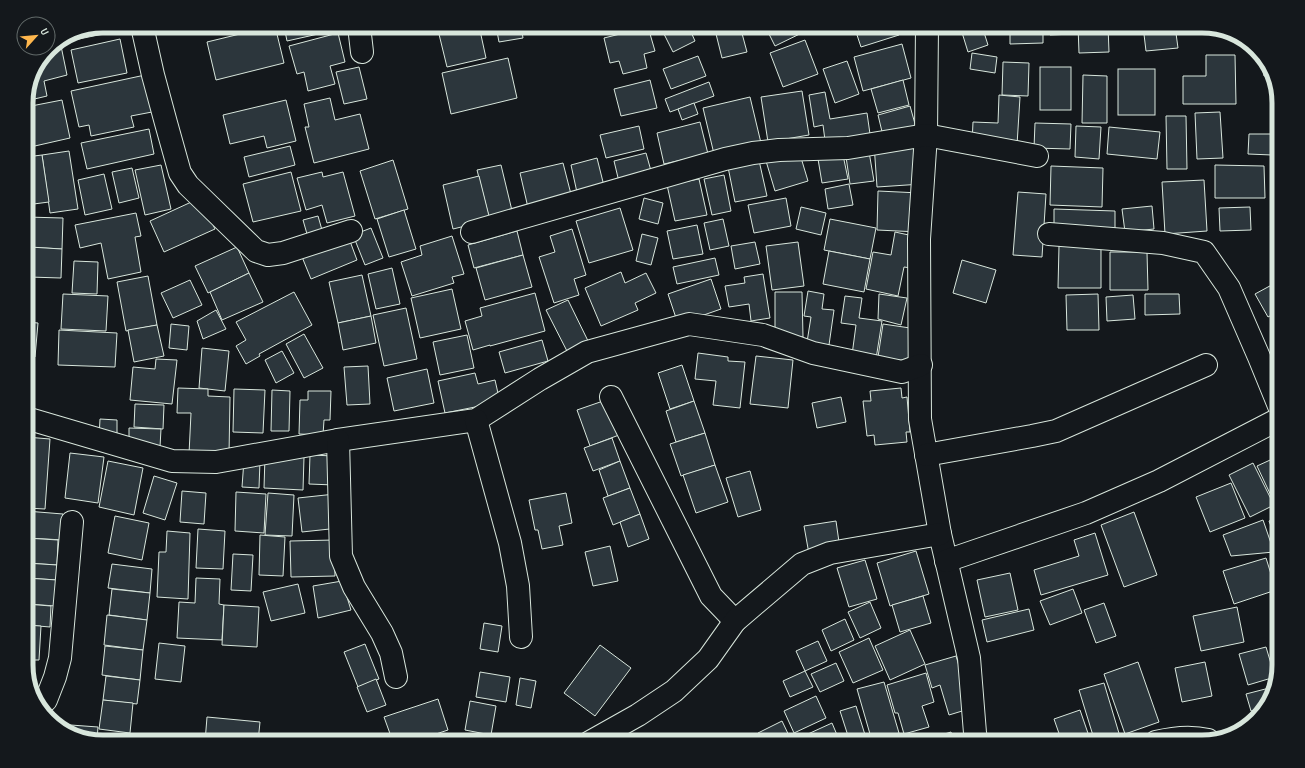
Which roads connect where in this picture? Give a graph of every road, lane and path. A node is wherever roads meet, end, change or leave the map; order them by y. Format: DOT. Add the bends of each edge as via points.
graph roads {
  1 [pos="144,33"];
  2 [pos="360,33"];
  3 [pos="927,33"];
  4 [pos="362,52"];
  5 [pos="926,135"];
  6 [pos="1037,156"];
  7 [pos="350,231"];
  8 [pos="472,232"];
  9 [pos="1049,234"];
  10 [pos="921,365"];
  11 [pos="1206,365"];
  12 [pos="1272,389"];
  13 [pos="610,397"];
  14 [pos="33,420"];
  15 [pos="476,420"];
  16 [pos="1272,423"];
  17 [pos="338,440"];
  18 [pos="926,455"];
  19 [pos="72,522"];
  20 [pos="940,534"];
  21 [pos="946,560"];
  22 [pos="735,621"];
  23 [pos="521,637"];
  24 [pos="396,677"];
  25 [pos="43,702"];
  26 [pos="602,735"];
  27 [pos="975,735"];
  1 -- 7 [label="street" via="180,173 188,185 256,251 268,255 283,253"];
  2 -- 4 [label="street"];
  3 -- 5 [label="street"];
  5 -- 6 [label="street"];
  5 -- 8 [label="street" via="848,148 779,150 746,154"];
  5 -- 10 [label="street" via="919,238"];
  9 -- 12 [label="street" via="1163,243 1204,252 1229,288"];
  10 -- 15 [label="street" via="902,372 812,353 763,335 690,324 587,352"];
  10 -- 18 [label="street" via="920,419"];
  11 -- 18 [label="street" via="1056,431"];
  13 -- 22 [label="street" via="711,596"];
  14 -- 17 [label="street" via="172,461 216,462"];
  15 -- 17 [label="street"];
  15 -- 23 [label="street" via="510,543 518,586"];
  16 -- 21 [label="street" via="1159,481 1086,513"];
  17 -- 24 [label="street" via="341,556 354,588 382,633 391,653"];
  18 -- 20 [label="street"];
  19 -- 25 [label="street" via="60,658 55,677"];
  20 -- 21 [label="street"];
  20 -- 22 [label="street" via="830,553 802,564"];
  21 -- 27 [label="street" via="969,658"];
  22 -- 26 [label="street" via="708,659 674,691"];
}
